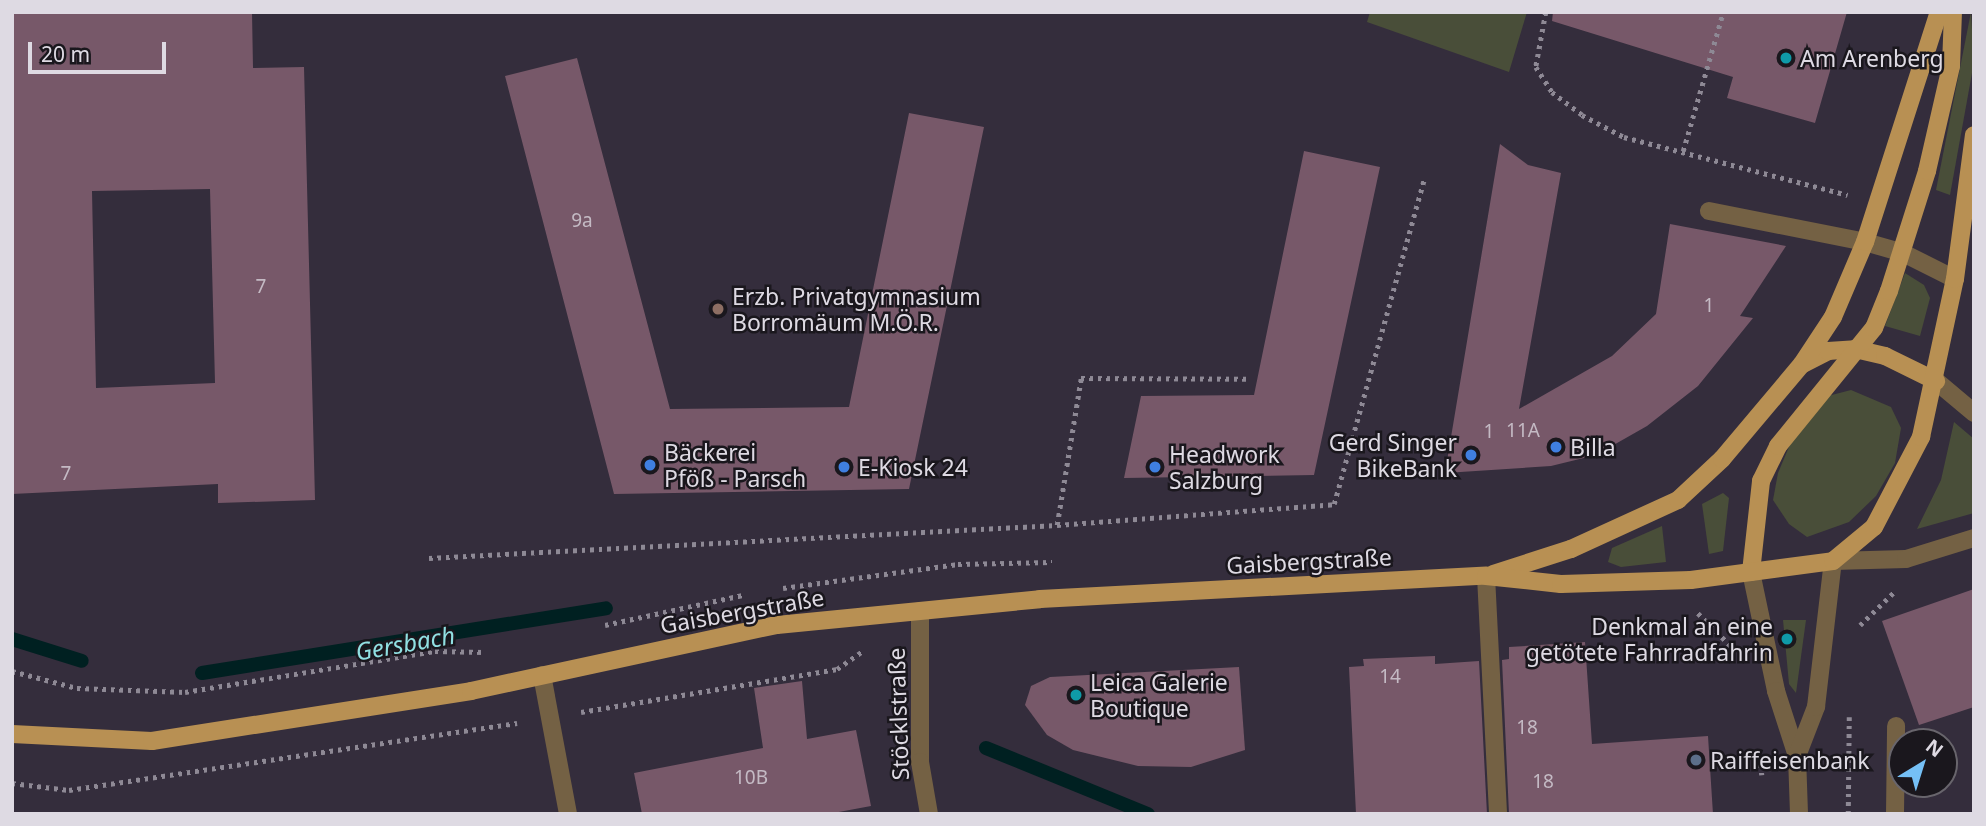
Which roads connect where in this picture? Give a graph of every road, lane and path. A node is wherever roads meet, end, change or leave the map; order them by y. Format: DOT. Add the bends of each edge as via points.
graph roads {
  1 [pos="1546,12"];
  2 [pos="1723,12"];
  3 [pos="1939,12"];
  4 [pos="1953,12"];
  5 [pos="1974,135"];
  6 [pos="1683,151"];
  7 [pos="1424,180"];
  8 [pos="1852,197"];
  9 [pos="1709,211"];
  10 [pos="1865,242"];
  11 [pos="1903,253"];
  12 [pos="1955,279"];
  13 [pos="1855,349"];
  14 [pos="1802,365"];
  15 [pos="1247,379"];
  16 [pos="1936,381"];
  17 [pos="1974,413"];
  18 [pos="1057,525"];
  19 [pos="1974,538"];
  20 [pos="429,558"];
  21 [pos="1832,561"];
  22 [pos="1751,572"];
  23 [pos="1486,576"];
  24 [pos="1897,589"];
  25 [pos="920,611"];
  26 [pos="1857,637"];
  27 [pos="542,675"];
  28 [pos="1850,708"];
  29 [pos="1896,726"];
  30 [pos="12,734"];
  31 [pos="1797,756"];
  32 [pos="568,814"];
  33 [pos="929,814"];
  34 [pos="1498,814"];
  35 [pos="1800,814"];
  36 [pos="1847,814"];
  37 [pos="1895,814"];
  1 -- 6 [label="path" via="1536,67 1552,92 1582,115 1624,137"];
  2 -- 6 [label="path"];
  3 -- 10 [label="main road, Gaisbergstraße"];
  4 -- 11 [label="main road" via="1951,66"];
  5 -- 12 [label="main road"];
  6 -- 8 [label="path"];
  7 -- 18 [label="path" via="1334,504"];
  9 -- 10 [label="street"];
  10 -- 11 [label="street"];
  10 -- 14 [label="main road, Gaisbergstraße" via="1833,317"];
  11 -- 12 [label="street"];
  11 -- 13 [label="main road" via="1874,328"];
  12 -- 16 [label="main road"];
  13 -- 14 [label="main road" via="1828,351"];
  13 -- 16 [label="main road" via="1885,356"];
  13 -- 22 [label="main road" via="1778,446 1761,481"];
  14 -- 23 [label="main road, Gaisbergstraße" via="1721,459 1678,500 1571,549"];
  15 -- 18 [label="path" via="1082,378"];
  16 -- 17 [label="street"];
  16 -- 21 [label="main road" via="1903,480 1874,527"];
  18 -- 20 [label="path"];
  19 -- 21 [label="street, Gaisbergstraße" via="1906,559"];
  21 -- 22 [label="main road, Gaisbergstraße"];
  21 -- 31 [label="street" via="1816,707"];
  22 -- 23 [label="main road, Gaisbergstraße" via="1561,584"];
  22 -- 31 [label="street" via="1776,691"];
  23 -- 25 [label="main road, Gaisbergstraße" via="1040,599"];
  23 -- 34 [label="street"];
  24 -- 26 [label="path" via="1868,615"];
  25 -- 27 [label="main road, Gaisbergstraße" via="777,625"];
  25 -- 33 [label="street, Stöcklstraße" via="920,762"];
  27 -- 30 [label="main road, Gaisbergstraße" via="152,741"];
  27 -- 32 [label="street"];
  28 -- 36 [label="path"];
  29 -- 37 [label="street"];
  31 -- 35 [label="street"];
}
